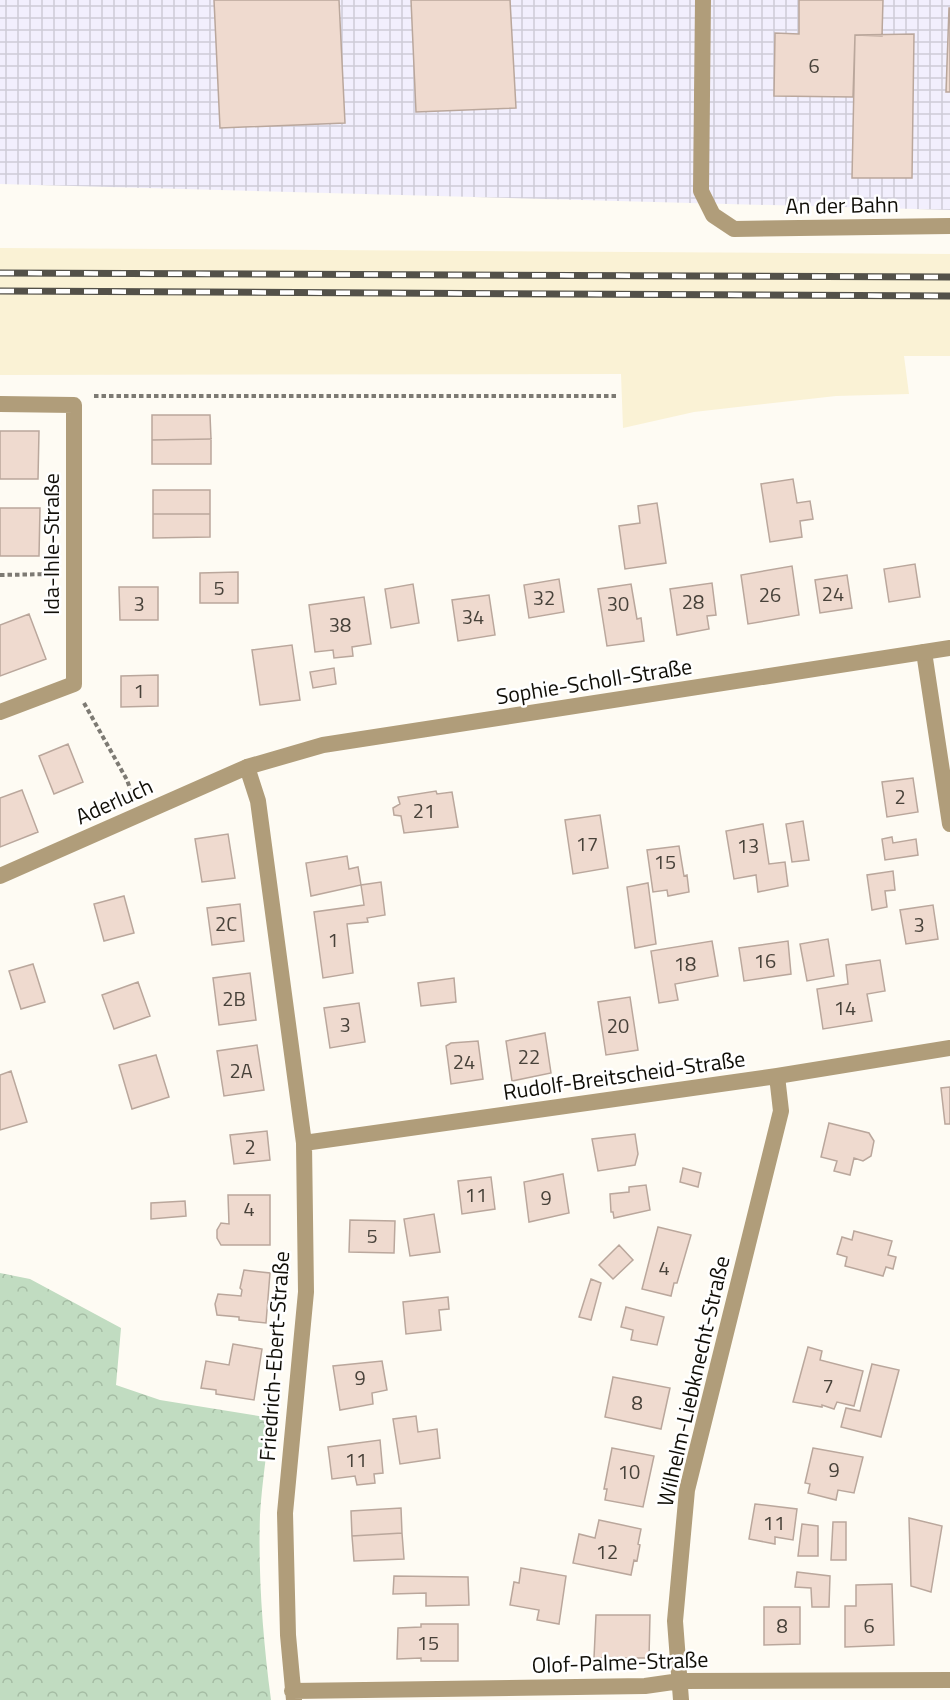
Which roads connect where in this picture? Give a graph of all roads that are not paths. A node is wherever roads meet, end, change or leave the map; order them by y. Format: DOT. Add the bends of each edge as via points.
graph roads {
  1 [pos="703,0"];
  2 [pos="950,226"];
  3 [pos="0,404"];
  4 [pos="950,648"];
  5 [pos="924,652"];
  6 [pos="0,712"];
  7 [pos="247,767"];
  8 [pos="950,824"];
  9 [pos="0,876"];
  10 [pos="950,1048"];
  11 [pos="777,1076"];
  12 [pos="304,1143"];
  13 [pos="950,1680"];
  14 [pos="680,1681"];
  15 [pos="293,1695"];
  16 [pos="681,1700"];
  1 -- 2 [label="street, An der Bahn" via="701,190 713,215 734,229"];
  3 -- 6 [label="street, Ida-Ihle-Straße" via="74,405 74,684"];
  4 -- 5 [label="street, Sophie-Scholl-Straße"];
  5 -- 7 [label="street, Sophie-Scholl-Straße" via="323,745"];
  5 -- 8 [label="street"];
  7 -- 9 [label="street, Aderluch"];
  7 -- 12 [label="street, Friedrich-Ebert-Straße" via="258,801"];
  10 -- 11 [label="street, Rudolf-Breitscheid-Straße"];
  11 -- 12 [label="street, Rudolf-Breitscheid-Straße"];
  11 -- 14 [label="street, Wilhelm-Liebknecht-Straße" via="781,1111 687,1490 675,1621"];
  12 -- 15 [label="street, Friedrich-Ebert-Straße" via="306,1292 285,1513"];
  13 -- 14 [label="street, Olof-Palme-Straße"];
  14 -- 15 [label="street, Olof-Palme-Straße" via="645,1686"];
  14 -- 16 [label="street, Wilhelm-Liebknecht-Straße"];
}
